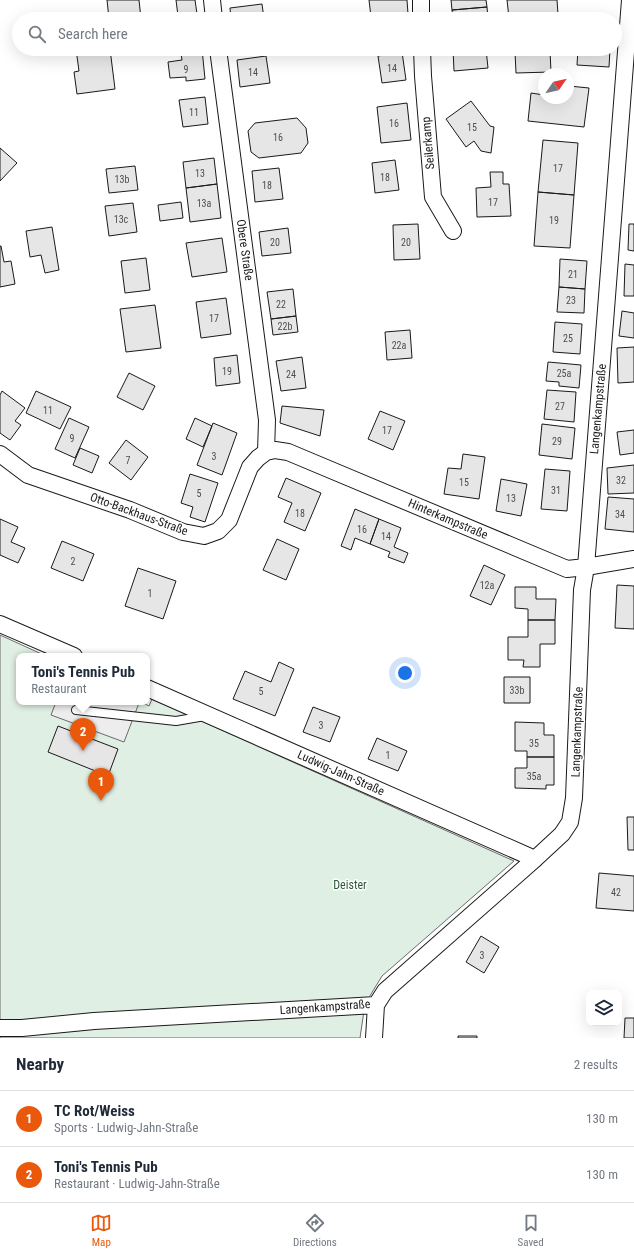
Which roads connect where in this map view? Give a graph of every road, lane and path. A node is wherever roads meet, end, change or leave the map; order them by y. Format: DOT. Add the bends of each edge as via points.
graph roads {
  1 [pos="212,0"];
  2 [pos="421,0"];
  3 [pos="630,0"];
  4 [pos="213,12"];
  5 [pos="421,12"];
  6 [pos="219,56"];
  7 [pos="422,56"];
  8 [pos="453,231"];
  9 [pos="266,452"];
  10 [pos="0,454"];
  11 [pos="634,559"];
  12 [pos="586,567"];
  13 [pos="0,624"];
  14 [pos="67,653"];
  15 [pos="150,689"];
  16 [pos="76,710"];
  17 [pos="210,716"];
  18 [pos="536,859"];
  19 [pos="376,1004"];
  20 [pos="0,1028"];
  21 [pos="374,1038"];
  1 -- 4 [label="street"];
  2 -- 5 [label="street"];
  3 -- 12 [label="street, Langenkampstraße"];
  6 -- 9 [label="street, Obere Straße" via="267,420"];
  7 -- 8 [label="street, Seilerkamp" via="433,197"];
  9 -- 10 [label="street, Otto-Backhaus-Straße" via="250,467 229,520 218,531 204,536 183,532 130,510 28,475"];
  9 -- 12 [label="street, Hinterkampstraße" via="288,452 566,569"];
  11 -- 12 [label="street, Hinterkampstraße"];
  12 -- 18 [label="street, Langenkampstraße" via="582,590 574,798 570,822 562,834"];
  13 -- 14 [label="street"];
  15 -- 17 [label="street, Ludwig-Jahn-Straße"];
  16 -- 17 [label="lane" via="176,721"];
  17 -- 18 [label="street, Ludwig-Jahn-Straße"];
  18 -- 19 [label="street, Langenkampstraße" via="385,991"];
  19 -- 20 [label="street, Langenkampstraße"];
  19 -- 21 [label="street"];
}
